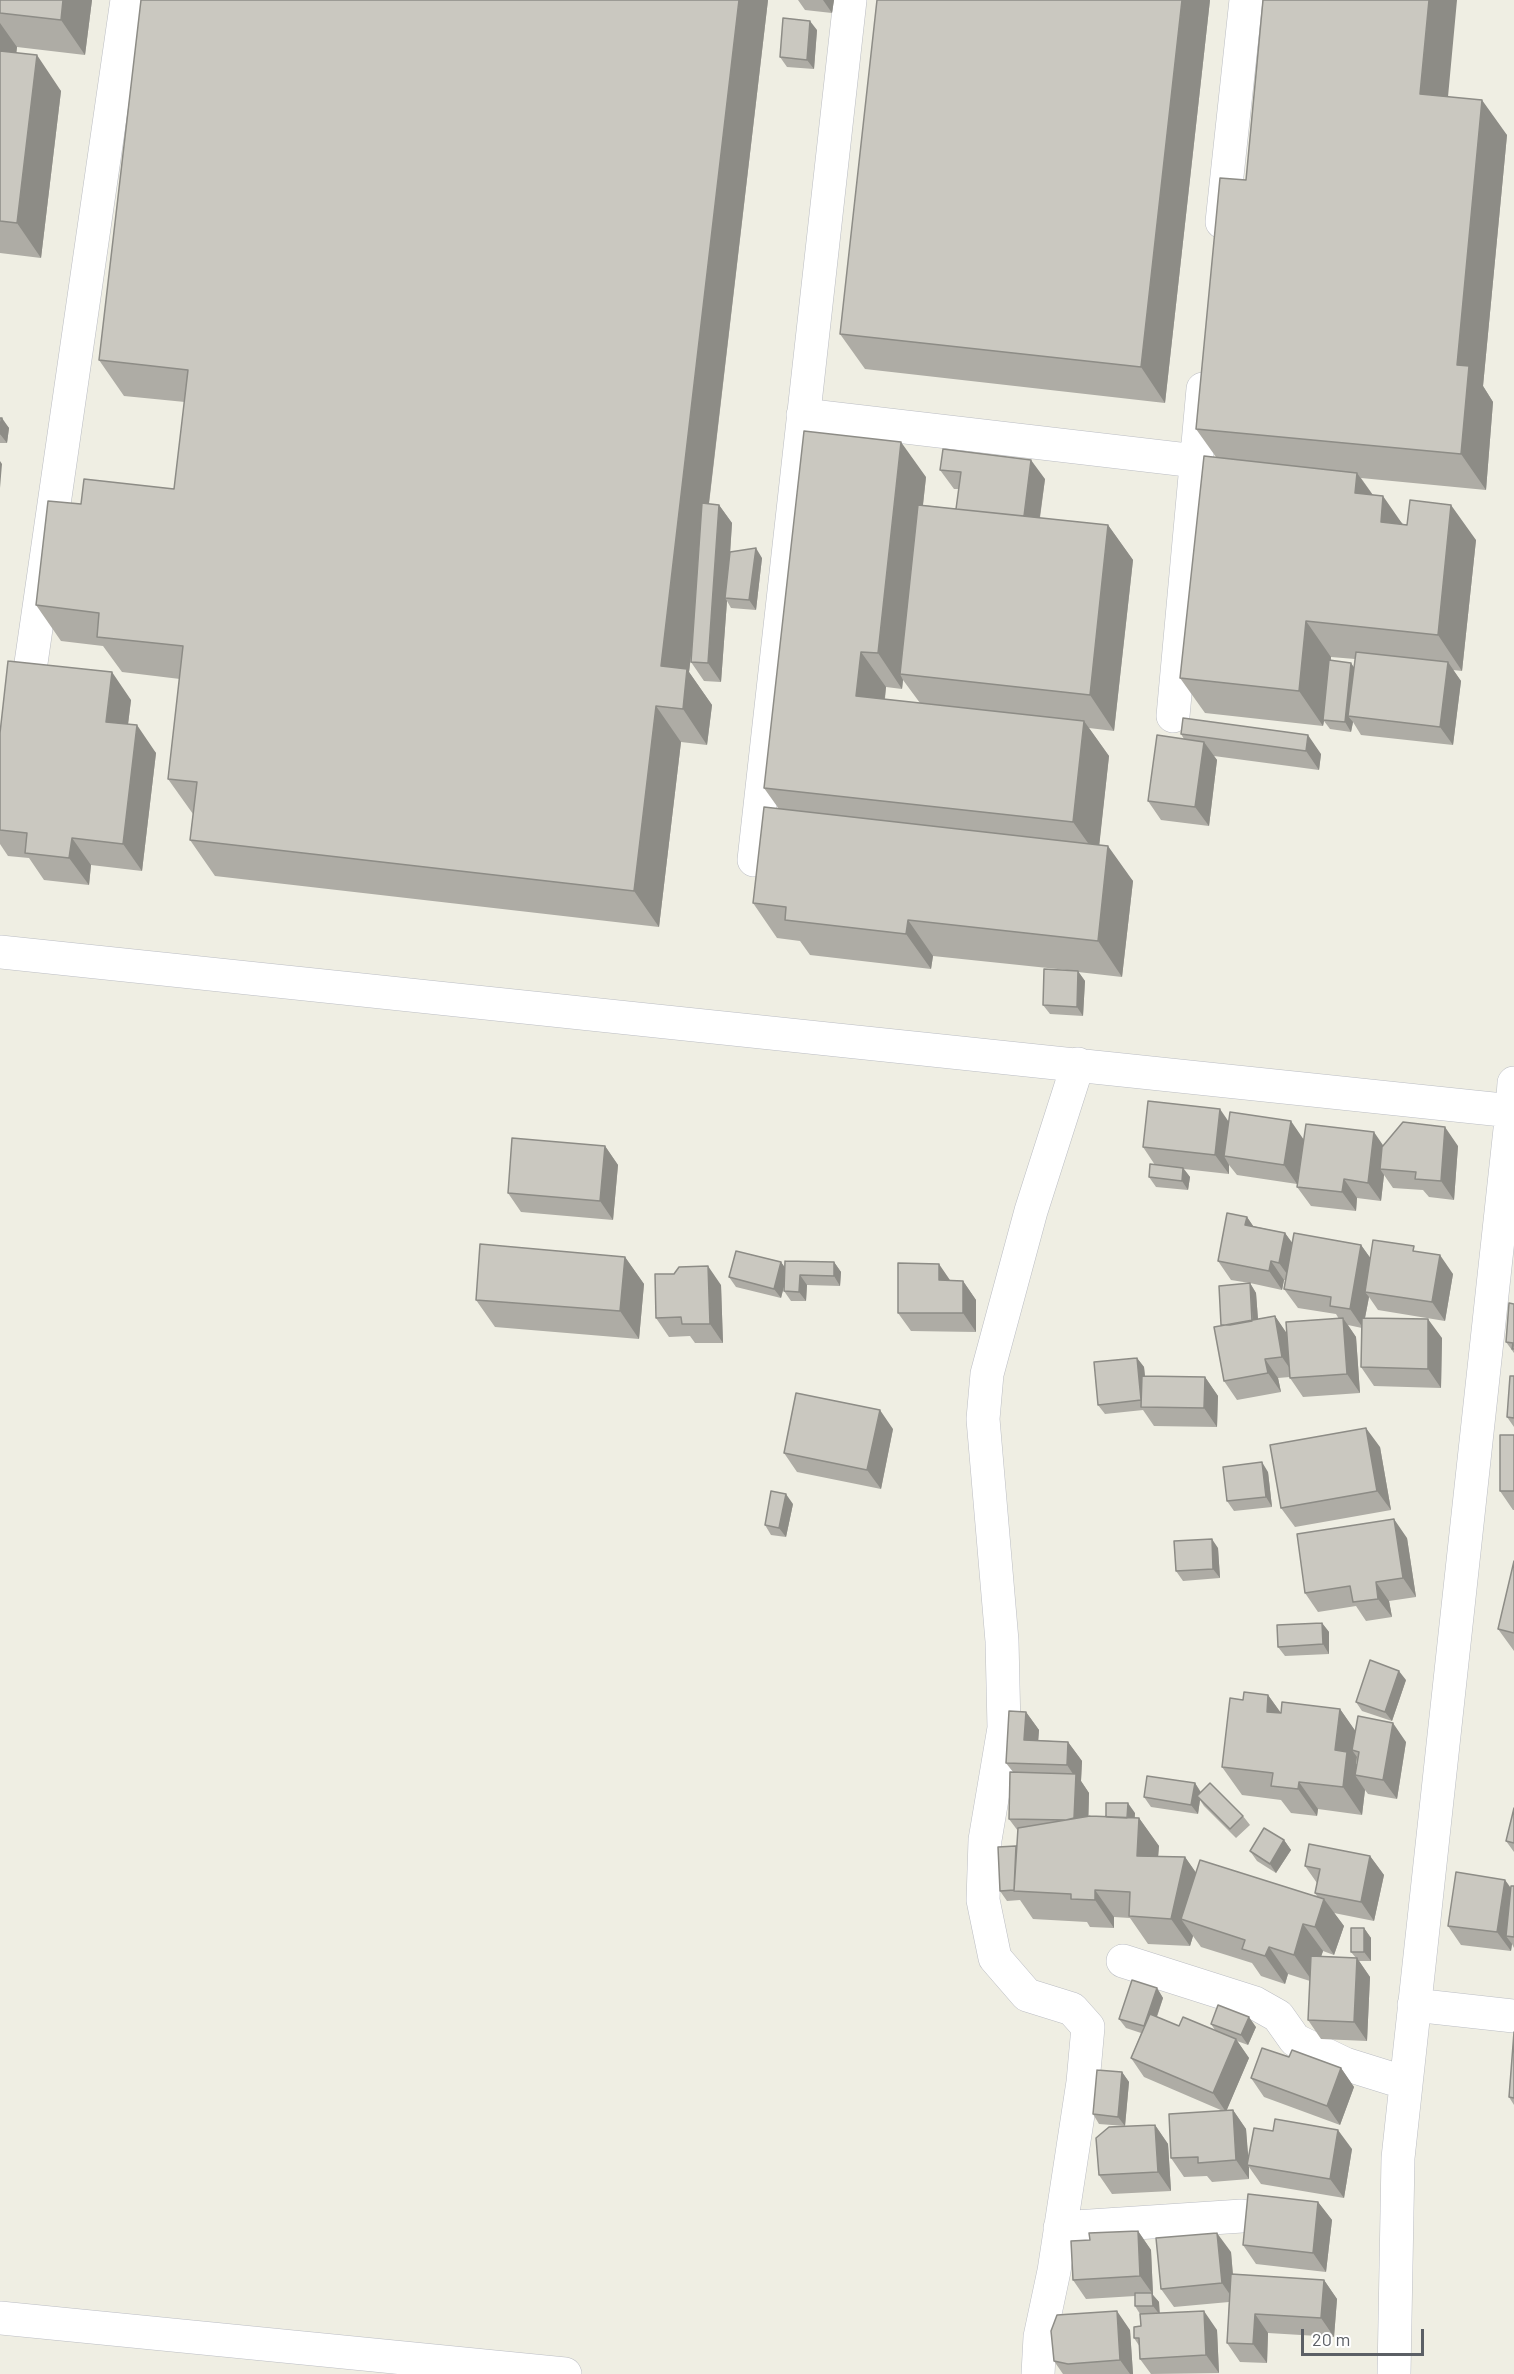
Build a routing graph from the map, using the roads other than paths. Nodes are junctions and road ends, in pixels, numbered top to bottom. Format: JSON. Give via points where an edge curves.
{"nodes":[{"id":1,"x":127,"y":0,"type":"edge"},
{"id":2,"x":850,"y":0,"type":"edge"},
{"id":3,"x":1246,"y":0,"type":"edge"},
{"id":4,"x":1219,"y":248,"type":"edge"},
{"id":5,"x":1207,"y":354,"type":"edge"},
{"id":6,"x":803,"y":415,"type":"junction"},
{"id":7,"x":1196,"y":461,"type":"junction"},
{"id":8,"x":31,"y":663,"type":"edge"},
{"id":9,"x":1173,"y":716,"type":"dead end"},
{"id":10,"x":754,"y":860,"type":"dead end"},
{"id":11,"x":0,"y":952,"type":"edge"},
{"id":12,"x":1078,"y":1064,"type":"junction"},
{"id":13,"x":1513,"y":1102,"type":"edge"},
{"id":14,"x":1123,"y":1961,"type":"dead end"},
{"id":15,"x":1414,"y":2005,"type":"junction"},
{"id":16,"x":1514,"y":2016,"type":"edge"},
{"id":17,"x":1406,"y":2082,"type":"junction"},
{"id":18,"x":1242,"y":2216,"type":"dead end"},
{"id":19,"x":1060,"y":2228,"type":"junction"},
{"id":20,"x":0,"y":2318,"type":"edge"},
{"id":21,"x":565,"y":2374,"type":"edge"},
{"id":22,"x":1038,"y":2374,"type":"edge"},
{"id":23,"x":1394,"y":2374,"type":"edge"}],
"edges":[{"from":1,"to":8,"type":"street"},
{"from":2,"to":6,"type":"street"},
{"from":3,"to":4,"type":"street"},
{"from":5,"to":7,"type":"street"},
{"from":6,"to":7,"type":"street"},
{"from":6,"to":10,"type":"street"},
{"from":7,"to":9,"type":"street"},
{"from":11,"to":12,"type":"street"},
{"from":12,"to":13,"type":"street"},
{"from":12,"to":19,"type":"street","via":[[1031,1211],[990,1363],[983,1419],[1002,1641],[1004,1728],[985,1840],[983,1900],[995,1958],[1027,1995],[1072,2009],[1088,2027]]},
{"from":13,"to":15,"type":"street"},
{"from":14,"to":17,"type":"street","via":[[1255,2003],[1278,2016],[1295,2040],[1345,2064]]},
{"from":15,"to":16,"type":"street"},
{"from":15,"to":17,"type":"street"},
{"from":17,"to":23,"type":"street","via":[[1398,2158]]},
{"from":18,"to":19,"type":"street"},
{"from":19,"to":22,"type":"street","via":[[1040,2337]]},
{"from":20,"to":21,"type":"street"}]}
